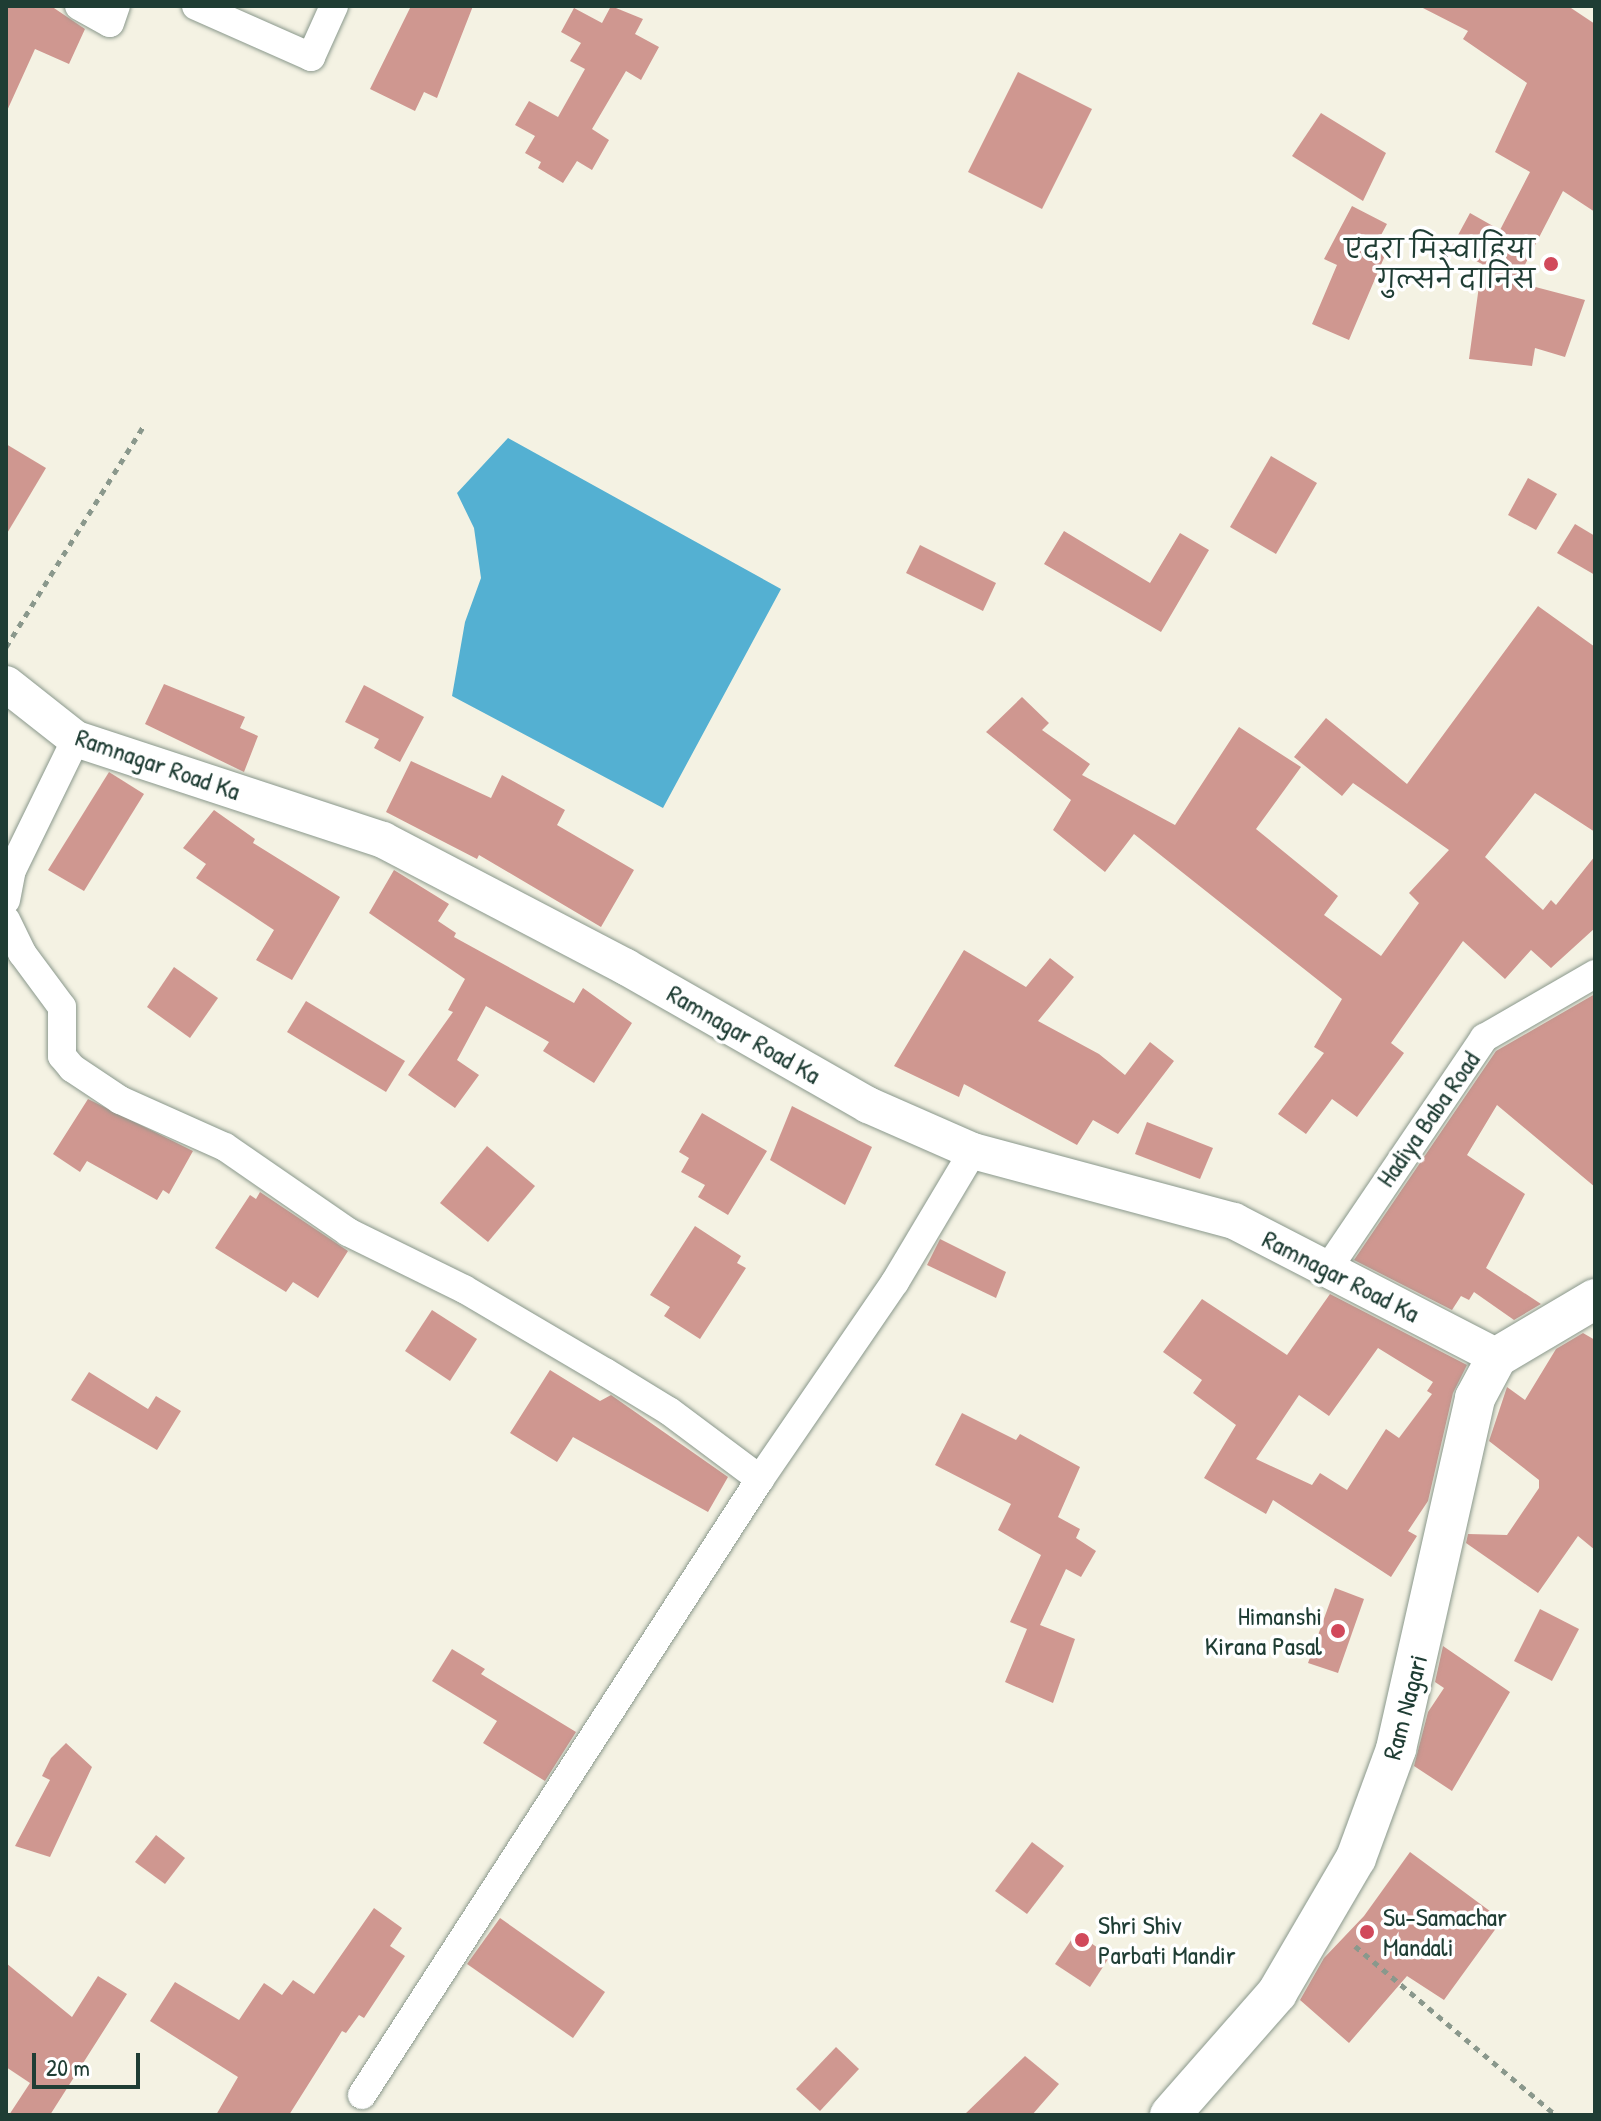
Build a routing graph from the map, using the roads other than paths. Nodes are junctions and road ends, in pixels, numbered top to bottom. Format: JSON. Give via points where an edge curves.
{"nodes":[{"id":1,"x":79,"y":6,"type":"edge"},
{"id":2,"x":116,"y":6,"type":"edge"},
{"id":3,"x":196,"y":6,"type":"edge"},
{"id":4,"x":334,"y":6,"type":"edge"},
{"id":5,"x":6,"y":684,"type":"edge"},
{"id":6,"x":76,"y":739,"type":"junction"},
{"id":7,"x":6,"y":900,"type":"edge"},
{"id":8,"x":6,"y":920,"type":"edge"},
{"id":9,"x":1595,"y":974,"type":"edge"},
{"id":10,"x":973,"y":1151,"type":"junction"},
{"id":11,"x":1329,"y":1267,"type":"junction"},
{"id":12,"x":1595,"y":1299,"type":"edge"},
{"id":13,"x":1497,"y":1357,"type":"junction"},
{"id":14,"x":760,"y":1479,"type":"junction"},
{"id":15,"x":362,"y":2095,"type":"dead end"},
{"id":16,"x":1170,"y":2115,"type":"edge"}],
"edges":[{"from":1,"to":2,"type":"street","via":[[110,23]]},
{"from":3,"to":4,"type":"street","via":[[311,57]]},
{"from":5,"to":6,"type":"street","name":"Ramnagar Road Ka"},
{"from":6,"to":7,"type":"street","via":[[12,870]]},
{"from":6,"to":10,"type":"street","name":"Ramnagar Road Ka","via":[[383,840],[626,967],[868,1105]]},
{"from":8,"to":14,"type":"street","via":[[22,953],[62,1007],[62,1056],[72,1068],[120,1100],[225,1147],[348,1232],[464,1289],[529,1332],[605,1372],[669,1411]]},
{"from":9,"to":11,"type":"street","name":"Hadiya Baba Road","via":[[1484,1038]]},
{"from":10,"to":11,"type":"street","name":"Ramnagar Road Ka","via":[[1234,1221]]},
{"from":10,"to":14,"type":"street","via":[[895,1282]]},
{"from":11,"to":13,"type":"street","name":"Ramnagar Road Ka"},
{"from":12,"to":13,"type":"main road"},
{"from":13,"to":16,"type":"main road","name":"Ram Nagari","via":[[1475,1398],[1396,1749],[1356,1858],[1277,1993]]},
{"from":14,"to":15,"type":"street"}]}
